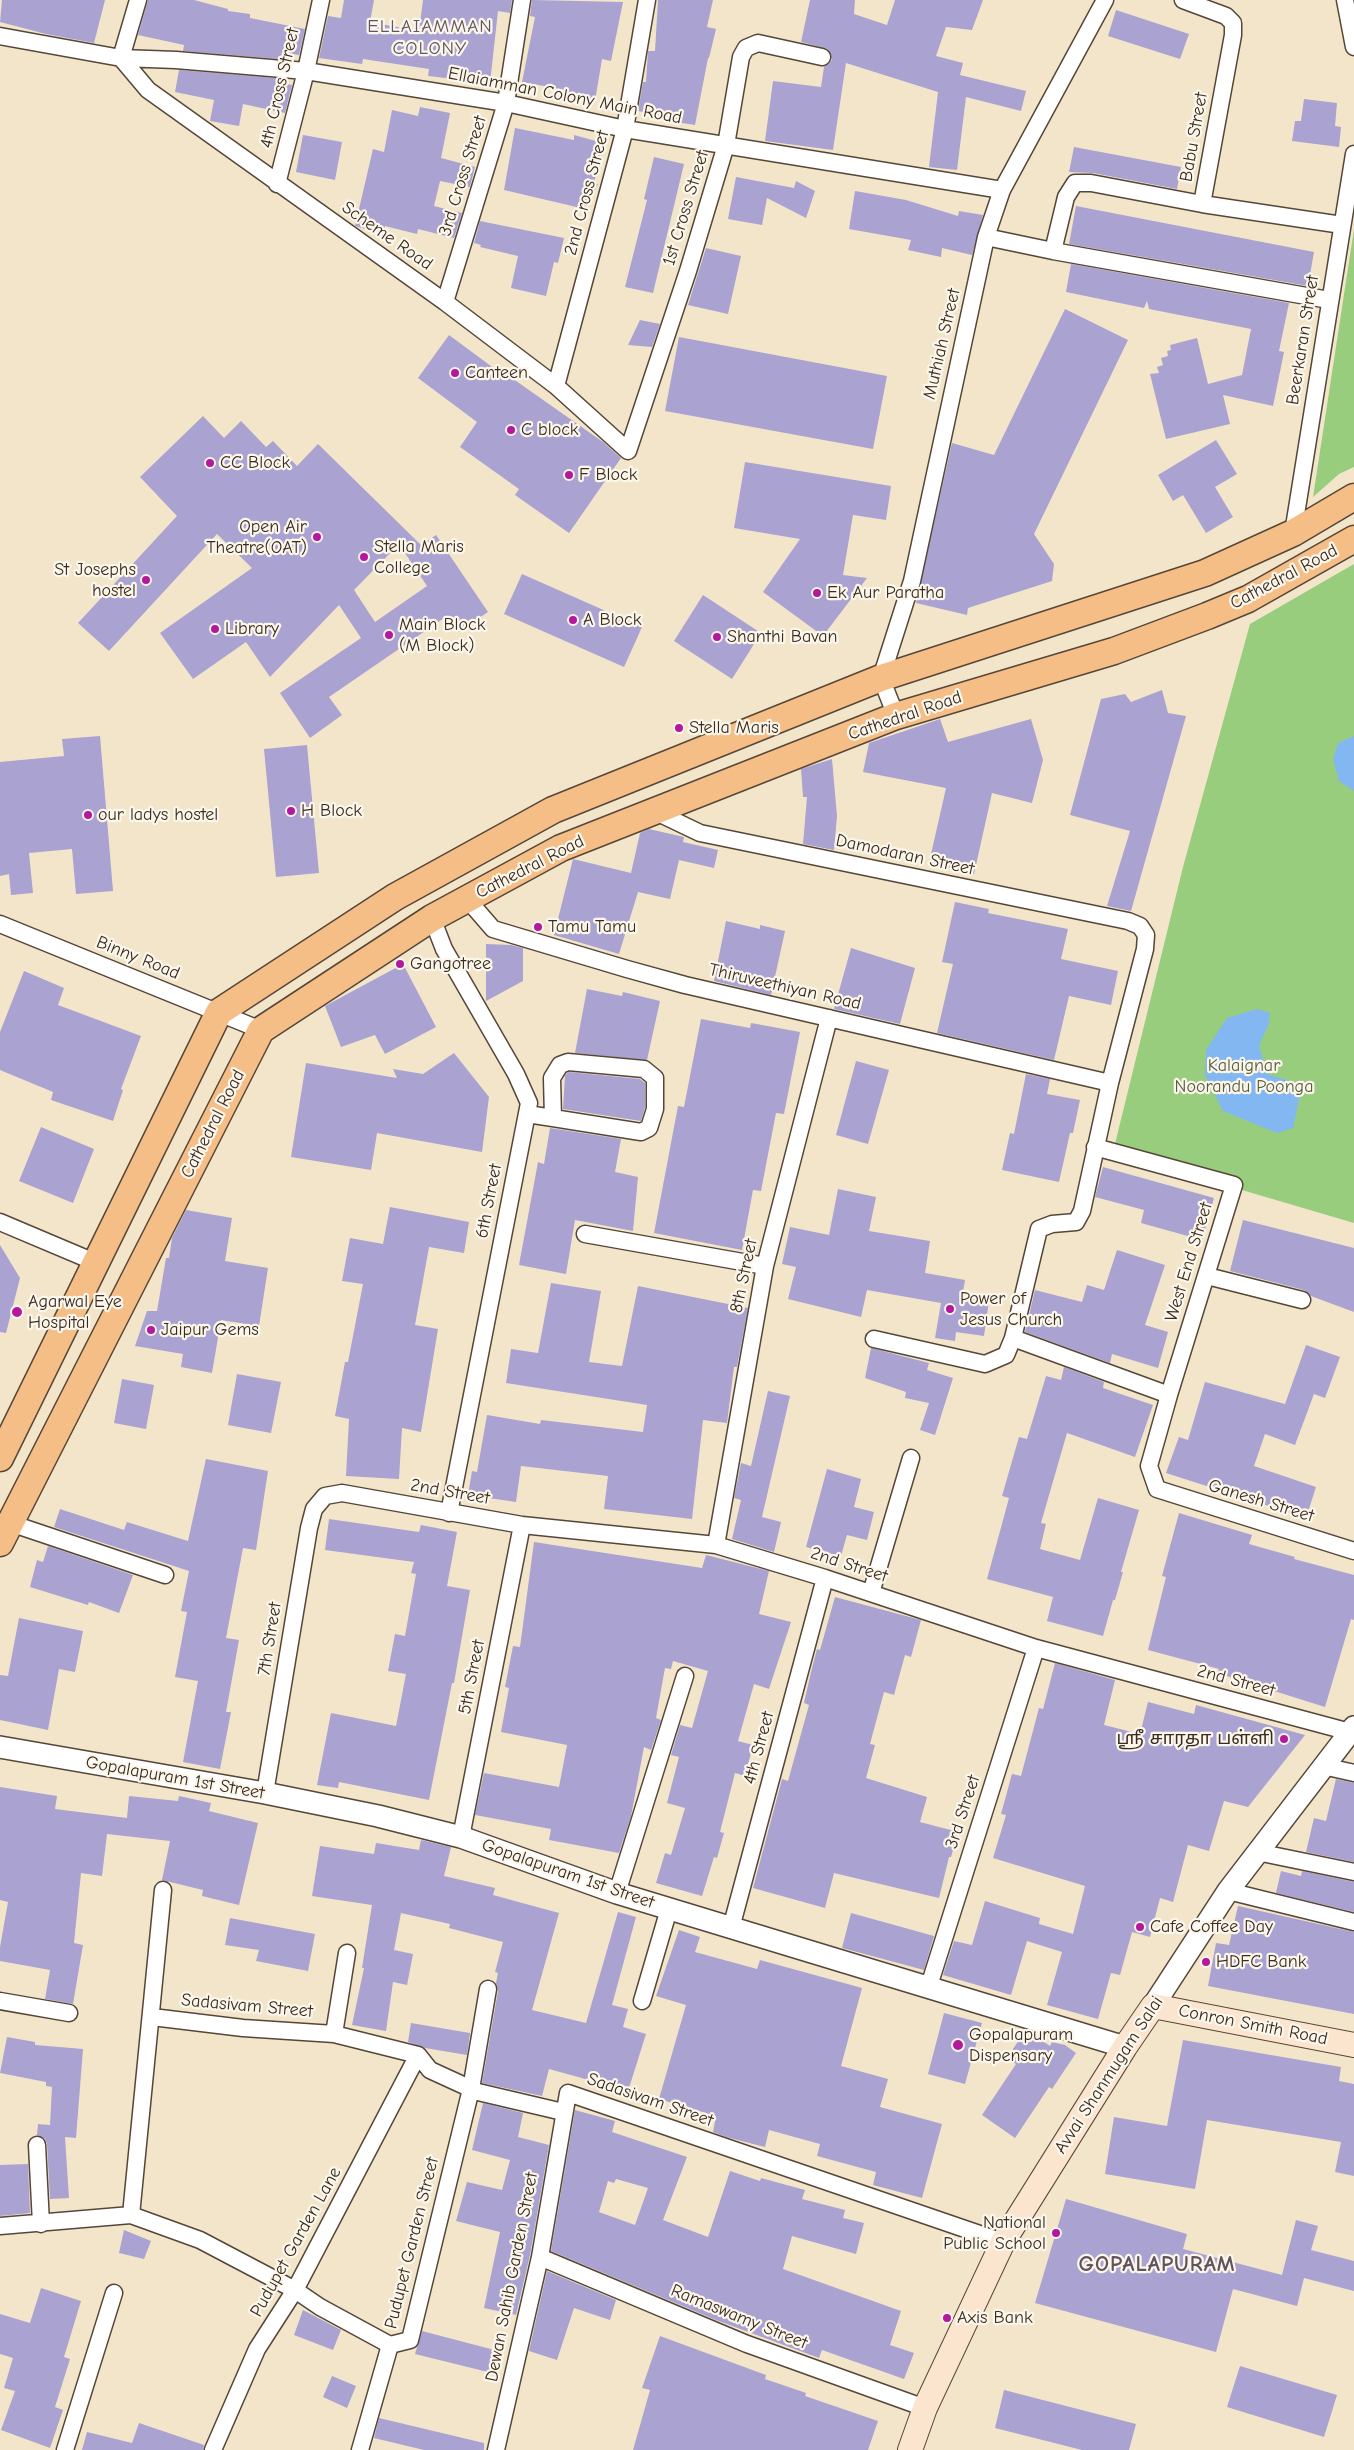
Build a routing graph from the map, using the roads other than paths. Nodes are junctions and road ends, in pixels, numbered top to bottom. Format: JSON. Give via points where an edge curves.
{"nodes":[{"id":1,"x":138,"y":0,"type":"edge"},
{"id":2,"x":320,"y":0,"type":"edge"},
{"id":3,"x":522,"y":0,"type":"edge"},
{"id":4,"x":1105,"y":0,"type":"edge"},
{"id":5,"x":1183,"y":0,"type":"edge"},
{"id":6,"x":1345,"y":0,"type":"edge"},
{"id":7,"x":647,"y":4,"type":"edge"},
{"id":8,"x":0,"y":36,"type":"edge"},
{"id":9,"x":1354,"y":47,"type":"edge"},
{"id":10,"x":822,"y":57,"type":"dead end"},
{"id":11,"x":121,"y":58,"type":"junction"},
{"id":12,"x":306,"y":72,"type":"junction"},
{"id":13,"x":506,"y":103,"type":"junction"},
{"id":14,"x":625,"y":129,"type":"junction"},
{"id":15,"x":726,"y":145,"type":"junction"},
{"id":16,"x":1354,"y":154,"type":"edge"},
{"id":17,"x":277,"y":184,"type":"junction"},
{"id":18,"x":1002,"y":190,"type":"junction"},
{"id":19,"x":1202,"y":204,"type":"junction"},
{"id":20,"x":1342,"y":225,"type":"junction"},
{"id":21,"x":986,"y":237,"type":"junction"},
{"id":22,"x":1054,"y":251,"type":"junction"},
{"id":23,"x":1329,"y":300,"type":"junction"},
{"id":24,"x":445,"y":302,"type":"junction"},
{"id":25,"x":556,"y":386,"type":"junction"},
{"id":26,"x":628,"y":451,"type":"joint"},
{"id":27,"x":1354,"y":497,"type":"edge"},
{"id":28,"x":1293,"y":533,"type":"junction"},
{"id":29,"x":1354,"y":539,"type":"edge"},
{"id":30,"x":882,"y":678,"type":"junction"},
{"id":31,"x":896,"y":716,"type":"junction"},
{"id":32,"x":654,"y":812,"type":"junction"},
{"id":33,"x":466,"y":899,"type":"junction"},
{"id":34,"x":432,"y":918,"type":"junction"},
{"id":35,"x":0,"y":924,"type":"edge"},
{"id":36,"x":219,"y":1012,"type":"junction"},
{"id":37,"x":829,"y":1018,"type":"junction"},
{"id":38,"x":261,"y":1030,"type":"junction"},
{"id":39,"x":1110,"y":1083,"type":"junction"},
{"id":40,"x":527,"y":1114,"type":"junction"},
{"id":41,"x":553,"y":1118,"type":"junction"},
{"id":42,"x":1095,"y":1147,"type":"junction"},
{"id":43,"x":0,"y":1222,"type":"edge"},
{"id":44,"x":585,"y":1234,"type":"dead end"},
{"id":45,"x":97,"y":1263,"type":"junction"},
{"id":46,"x":765,"y":1266,"type":"junction"},
{"id":47,"x":1207,"y":1276,"type":"junction"},
{"id":48,"x":1302,"y":1300,"type":"dead end"},
{"id":49,"x":1013,"y":1338,"type":"junction"},
{"id":50,"x":874,"y":1339,"type":"dead end"},
{"id":51,"x":1169,"y":1395,"type":"junction"},
{"id":52,"x":0,"y":1458,"type":"edge"},
{"id":53,"x":911,"y":1458,"type":"dead end"},
{"id":54,"x":1157,"y":1489,"type":"joint"},
{"id":55,"x":325,"y":1496,"type":"joint"},
{"id":56,"x":448,"y":1513,"type":"junction"},
{"id":57,"x":522,"y":1525,"type":"junction"},
{"id":58,"x":5,"y":1533,"type":"edge"},
{"id":59,"x":716,"y":1545,"type":"junction"},
{"id":60,"x":1354,"y":1551,"type":"edge"},
{"id":61,"x":165,"y":1575,"type":"dead end"},
{"id":62,"x":825,"y":1578,"type":"junction"},
{"id":63,"x":871,"y":1593,"type":"junction"},
{"id":64,"x":1036,"y":1648,"type":"junction"},
{"id":65,"x":685,"y":1676,"type":"dead end"},
{"id":66,"x":1352,"y":1730,"type":"edge"},
{"id":67,"x":0,"y":1747,"type":"edge"},
{"id":68,"x":1323,"y":1766,"type":"junction"},
{"id":69,"x":1354,"y":1773,"type":"edge"},
{"id":70,"x":265,"y":1794,"type":"junction"},
{"id":71,"x":461,"y":1837,"type":"junction"},
{"id":72,"x":1257,"y":1852,"type":"junction"},
{"id":73,"x":1354,"y":1872,"type":"edge"},
{"id":74,"x":163,"y":1890,"type":"dead end"},
{"id":75,"x":1228,"y":1891,"type":"junction"},
{"id":76,"x":617,"y":1893,"type":"junction"},
{"id":77,"x":669,"y":1909,"type":"junction"},
{"id":78,"x":1354,"y":1922,"type":"edge"},
{"id":79,"x":731,"y":1928,"type":"junction"},
{"id":80,"x":347,"y":1953,"type":"dead end"},
{"id":81,"x":488,"y":1988,"type":"dead end"},
{"id":82,"x":928,"y":1988,"type":"junction"},
{"id":83,"x":0,"y":2001,"type":"edge"},
{"id":84,"x":642,"y":2001,"type":"dead end"},
{"id":85,"x":1153,"y":2006,"type":"junction"},
{"id":86,"x":69,"y":2013,"type":"dead end"},
{"id":87,"x":152,"y":2017,"type":"junction"},
{"id":88,"x":334,"y":2034,"type":"junction"},
{"id":89,"x":1354,"y":2045,"type":"edge"},
{"id":90,"x":1125,"y":2047,"type":"junction"},
{"id":91,"x":418,"y":2055,"type":"junction"},
{"id":92,"x":471,"y":2090,"type":"junction"},
{"id":93,"x":564,"y":2112,"type":"junction"},
{"id":94,"x":36,"y":2145,"type":"dead end"},
{"id":95,"x":131,"y":2215,"type":"junction"},
{"id":96,"x":41,"y":2224,"type":"junction"},
{"id":97,"x":0,"y":2226,"type":"edge"},
{"id":98,"x":1002,"y":2242,"type":"junction"},
{"id":99,"x":540,"y":2257,"type":"junction"},
{"id":100,"x":296,"y":2290,"type":"junction"},
{"id":101,"x":114,"y":2293,"type":"dead end"},
{"id":102,"x":390,"y":2345,"type":"junction"},
{"id":103,"x":925,"y":2408,"type":"junction"},
{"id":104,"x":65,"y":2450,"type":"edge"},
{"id":105,"x":213,"y":2450,"type":"edge"},
{"id":106,"x":360,"y":2450,"type":"edge"},
{"id":107,"x":496,"y":2450,"type":"edge"},
{"id":108,"x":910,"y":2450,"type":"edge"}],
"edges":[{"from":1,"to":11,"type":"street"},
{"from":2,"to":12,"type":"street","name":"4th Cross Street"},
{"from":3,"to":13,"type":"street","name":"3rd Cross Street"},
{"from":4,"to":18,"type":"street","name":"Muthiah Street"},
{"from":5,"to":19,"type":"street","name":"Babu Street","via":[[1226,16],[1233,23]]},
{"from":6,"to":9,"type":"street"},
{"from":7,"to":14,"type":"street","name":"2nd Cross Street"},
{"from":8,"to":11,"type":"street","name":"Ellaiamman Colony Main Road"},
{"from":10,"to":15,"type":"street","name":"1st Cross Street","via":[[758,43],[746,48],[740,58]]},
{"from":11,"to":12,"type":"street","name":"Ellaiamman Colony Main Road"},
{"from":11,"to":17,"type":"street","name":"Scheme Road","via":[[148,90]]},
{"from":12,"to":13,"type":"street","name":"Ellaiamman Colony Main Road"},
{"from":12,"to":17,"type":"street","name":"4th Cross Street"},
{"from":13,"to":14,"type":"street","name":"Ellaiamman Colony Main Road"},
{"from":13,"to":24,"type":"street","name":"3rd Cross Street"},
{"from":14,"to":15,"type":"street","name":"Ellaiamman Colony Main Road"},
{"from":14,"to":25,"type":"street","name":"2nd Cross Street"},
{"from":15,"to":18,"type":"street","name":"Ellaiamman Colony Main Road"},
{"from":15,"to":26,"type":"street","name":"1st Cross Street"},
{"from":16,"to":20,"type":"street","name":"Beerkaran Street"},
{"from":17,"to":24,"type":"street","name":"Scheme Road"},
{"from":18,"to":21,"type":"street","name":"Muthiah Street"},
{"from":19,"to":20,"type":"street","name":"Babu Street"},
{"from":19,"to":22,"type":"street","via":[[1091,183],[1075,183],[1066,197]]},
{"from":20,"to":23,"type":"street","name":"Beerkaran Street"},
{"from":21,"to":22,"type":"street"},
{"from":21,"to":30,"type":"street","name":"Muthiah Street","via":[[912,581]]},
{"from":22,"to":23,"type":"street"},
{"from":23,"to":28,"type":"street","name":"Beerkaran Street"},
{"from":24,"to":25,"type":"street","name":"Scheme Road"},
{"from":25,"to":26,"type":"street","name":"Scheme Road"},
{"from":27,"to":28,"type":"main road","name":"Cathedral Road"},
{"from":28,"to":30,"type":"main road","name":"Cathedral Road","via":[[1197,576]]},
{"from":29,"to":31,"type":"main road","name":"Cathedral Road","via":[[1248,599],[1207,616],[1114,651]]},
{"from":30,"to":31,"type":"street"},
{"from":30,"to":36,"type":"main road","name":"Cathedral Road","via":[[553,810],[395,897]]},
{"from":31,"to":32,"type":"main road","name":"Cathedral Road"},
{"from":32,"to":33,"type":"main road","name":"Cathedral Road","via":[[561,848]]},
{"from":32,"to":39,"type":"street","name":"Damodaran Street","via":[[700,833],[1140,926],[1146,934],[1146,949]]},
{"from":33,"to":34,"type":"main road","name":"Cathedral Road"},
{"from":33,"to":37,"type":"street","name":"Thiruveethiyan Road","via":[[494,929],[685,985]]},
{"from":34,"to":38,"type":"main road","name":"Cathedral Road"},
{"from":34,"to":40,"type":"street","name":"6th Street","via":[[444,949],[516,1074],[529,1104]]},
{"from":35,"to":36,"type":"street","name":"Binny Road"},
{"from":36,"to":38,"type":"street","name":"Binny Road"},
{"from":36,"to":45,"type":"main road"},
{"from":37,"to":39,"type":"street","name":"Thiruveethiyan Road"},
{"from":37,"to":46,"type":"street","name":"8th Street"},
{"from":38,"to":58,"type":"main road","name":"Cathedral Road"},
{"from":39,"to":42,"type":"street"},
{"from":40,"to":41,"type":"street"},
{"from":40,"to":56,"type":"street","name":"6th Street"},
{"from":41,"to":41,"type":"street","via":[[641,1132],[649,1128],[655,1109],[655,1078],[644,1069],[568,1062],[560,1065],[552,1078]]},
{"from":42,"to":47,"type":"street","name":"West End Street","via":[[1234,1185]]},
{"from":42,"to":49,"type":"street","via":[[1082,1211],[1076,1222],[1039,1229]]},
{"from":43,"to":45,"type":"street"},
{"from":44,"to":46,"type":"street"},
{"from":45,"to":52,"type":"main road"},
{"from":46,"to":59,"type":"street","name":"8th Street"},
{"from":47,"to":48,"type":"street"},
{"from":47,"to":51,"type":"street","name":"West End Street"},
{"from":49,"to":50,"type":"street","via":[[1006,1355],[985,1364]]},
{"from":49,"to":51,"type":"street"},
{"from":51,"to":54,"type":"street","name":"West End Street","via":[[1149,1466]]},
{"from":53,"to":63,"type":"street"},
{"from":54,"to":60,"type":"street","name":"Ganesh Street"},
{"from":55,"to":56,"type":"street","name":"2nd Street","via":[[342,1493]]},
{"from":55,"to":70,"type":"street","name":"7th Street","via":[[314,1509],[309,1528]]},
{"from":56,"to":57,"type":"street","name":"2nd Street"},
{"from":57,"to":59,"type":"street","name":"2nd Street"},
{"from":57,"to":71,"type":"street","name":"5th Street"},
{"from":58,"to":61,"type":"street"},
{"from":59,"to":62,"type":"street","name":"2nd Street"},
{"from":62,"to":63,"type":"street","name":"2nd Street"},
{"from":62,"to":79,"type":"street","name":"4th Street"},
{"from":63,"to":64,"type":"street","name":"2nd Street"},
{"from":64,"to":66,"type":"street","name":"2nd Street"},
{"from":64,"to":82,"type":"street","name":"3rd Street"},
{"from":65,"to":76,"type":"street"},
{"from":66,"to":68,"type":"street","name":"Avvai Shanmugam Salai"},
{"from":67,"to":70,"type":"street","name":"Gopalapuram 1st Street"},
{"from":68,"to":69,"type":"street"},
{"from":68,"to":72,"type":"street","name":"Avvai Shanmugam Salai"},
{"from":70,"to":71,"type":"street","name":"Gopalapuram 1st Street","via":[[378,1816]]},
{"from":71,"to":76,"type":"street","name":"Gopalapuram 1st Street"},
{"from":72,"to":73,"type":"street"},
{"from":72,"to":75,"type":"street","name":"Avvai Shanmugam Salai"},
{"from":74,"to":87,"type":"street"},
{"from":75,"to":78,"type":"street"},
{"from":75,"to":85,"type":"street","name":"Avvai Shanmugam Salai"},
{"from":76,"to":77,"type":"street","name":"Gopalapuram 1st Street"},
{"from":77,"to":79,"type":"street","name":"Gopalapuram 1st Street"},
{"from":77,"to":84,"type":"street"},
{"from":79,"to":82,"type":"street","name":"Gopalapuram 1st Street"},
{"from":80,"to":88,"type":"street"},
{"from":81,"to":92,"type":"street"},
{"from":82,"to":90,"type":"street","name":"Gopalapuram 1st Street"},
{"from":83,"to":86,"type":"street"},
{"from":85,"to":89,"type":"main road","name":"Conron Smith Road"},
{"from":85,"to":90,"type":"main road","name":"Avvai Shanmugam Salai"},
{"from":87,"to":88,"type":"street","name":"Sadasivam Street"},
{"from":87,"to":95,"type":"street"},
{"from":88,"to":91,"type":"street","name":"Sadasivam Street"},
{"from":90,"to":98,"type":"main road","name":"Avvai Shanmugam Salai"},
{"from":91,"to":92,"type":"street","via":[[430,2070]]},
{"from":91,"to":100,"type":"street","name":"Pudupet Garden Lane"},
{"from":92,"to":93,"type":"street"},
{"from":92,"to":102,"type":"street","name":"Pudupet Garden Street","via":[[410,2340]]},
{"from":93,"to":98,"type":"street","name":"Sadasivam Street","via":[[568,2093]]},
{"from":93,"to":99,"type":"street","name":"Dewan Sahib Garden Street"},
{"from":94,"to":96,"type":"street"},
{"from":95,"to":96,"type":"street"},
{"from":95,"to":100,"type":"street","via":[[200,2240]]},
{"from":96,"to":97,"type":"street"},
{"from":98,"to":103,"type":"main road","name":"Avvai Shanmugam Salai"},
{"from":99,"to":103,"type":"street","name":"Ramaswamy Street","via":[[747,2344]]},
{"from":99,"to":107,"type":"street","name":"Dewan Sahib Garden Street"},
{"from":100,"to":102,"type":"street","via":[[320,2307]]},
{"from":100,"to":105,"type":"street","name":"Pudupet Garden Lane","via":[[257,2349]]},
{"from":101,"to":104,"type":"street"},
{"from":102,"to":106,"type":"street","name":"Pudupet Garden Street"},
{"from":103,"to":108,"type":"main road","name":"Avvai Shanmugam Salai"}]}
